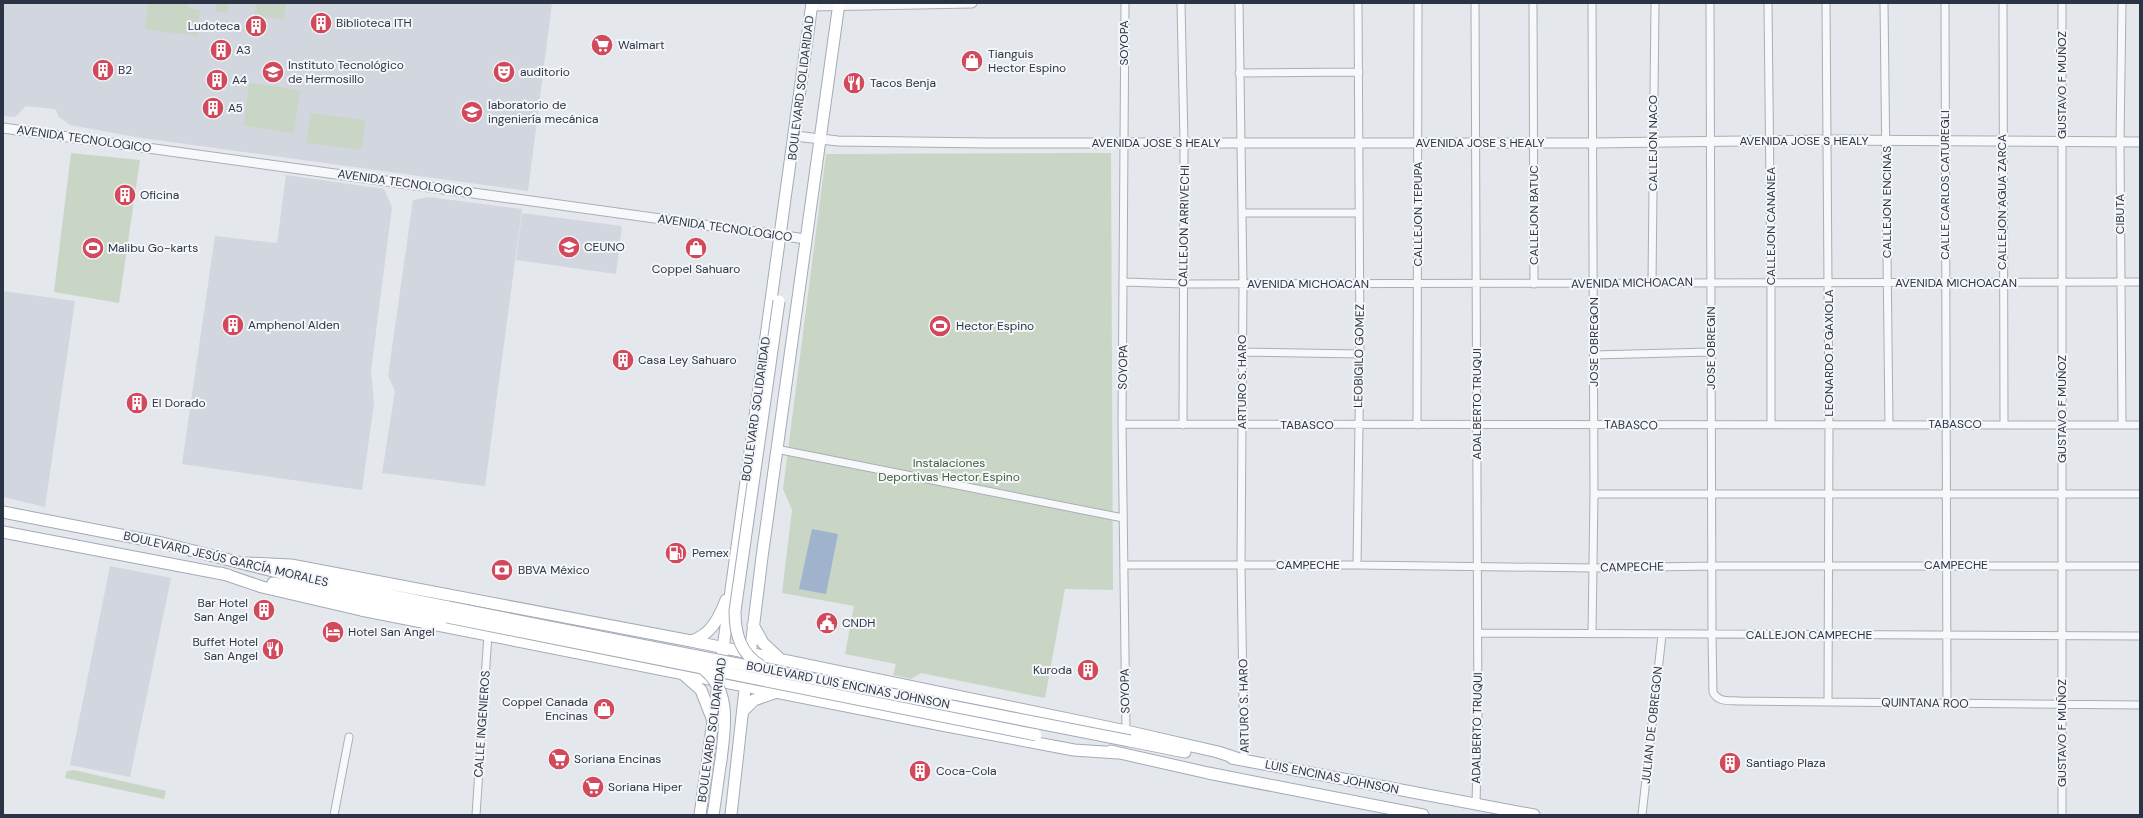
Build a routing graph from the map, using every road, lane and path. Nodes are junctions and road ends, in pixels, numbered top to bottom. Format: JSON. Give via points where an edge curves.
{"nodes":[{"id":1,"x":972,"y":3,"type":"edge"},
{"id":2,"x":1124,"y":3,"type":"edge"},
{"id":3,"x":1181,"y":3,"type":"edge"},
{"id":4,"x":1239,"y":3,"type":"edge"},
{"id":5,"x":1358,"y":3,"type":"edge"},
{"id":6,"x":1418,"y":3,"type":"edge"},
{"id":7,"x":1475,"y":3,"type":"edge"},
{"id":8,"x":1533,"y":3,"type":"edge"},
{"id":9,"x":1592,"y":3,"type":"edge"},
{"id":10,"x":1655,"y":3,"type":"edge"},
{"id":11,"x":1710,"y":3,"type":"edge"},
{"id":12,"x":1768,"y":3,"type":"edge"},
{"id":13,"x":1826,"y":3,"type":"edge"},
{"id":14,"x":1884,"y":3,"type":"edge"},
{"id":15,"x":1945,"y":3,"type":"edge"},
{"id":16,"x":2003,"y":3,"type":"edge"},
{"id":17,"x":2062,"y":3,"type":"edge"},
{"id":18,"x":2122,"y":3,"type":"edge"},
{"id":19,"x":839,"y":4,"type":"edge"},
{"id":20,"x":812,"y":5,"type":"edge"},
{"id":21,"x":1359,"y":72,"type":"junction"},
{"id":22,"x":1239,"y":73,"type":"junction"},
{"id":23,"x":3,"y":128,"type":"edge"},
{"id":24,"x":795,"y":136,"type":"junction"},
{"id":25,"x":821,"y":139,"type":"junction"},
{"id":26,"x":1827,"y":140,"type":"junction"},
{"id":27,"x":1710,"y":141,"type":"junction"},
{"id":28,"x":1887,"y":141,"type":"junction"},
{"id":29,"x":1946,"y":141,"type":"junction"},
{"id":30,"x":2002,"y":141,"type":"junction"},
{"id":31,"x":1123,"y":142,"type":"junction"},
{"id":32,"x":1184,"y":142,"type":"junction"},
{"id":33,"x":1240,"y":142,"type":"junction"},
{"id":34,"x":1418,"y":142,"type":"junction"},
{"id":35,"x":1535,"y":142,"type":"junction"},
{"id":36,"x":1653,"y":142,"type":"junction"},
{"id":37,"x":1770,"y":142,"type":"junction"},
{"id":38,"x":2061,"y":142,"type":"junction"},
{"id":39,"x":2120,"y":142,"type":"junction"},
{"id":40,"x":2140,"y":142,"type":"edge"},
{"id":41,"x":1359,"y":143,"type":"junction"},
{"id":42,"x":1475,"y":143,"type":"junction"},
{"id":43,"x":1593,"y":143,"type":"junction"},
{"id":44,"x":1242,"y":213,"type":"junction"},
{"id":45,"x":1359,"y":213,"type":"junction"},
{"id":46,"x":781,"y":236,"type":"junction"},
{"id":47,"x":806,"y":239,"type":"junction"},
{"id":48,"x":776,"y":269,"type":"junction"},
{"id":49,"x":1124,"y":282,"type":"junction"},
{"id":50,"x":1710,"y":282,"type":"junction"},
{"id":51,"x":1772,"y":282,"type":"junction"},
{"id":52,"x":1828,"y":282,"type":"junction"},
{"id":53,"x":2140,"y":282,"type":"edge"},
{"id":54,"x":1475,"y":283,"type":"junction"},
{"id":55,"x":1594,"y":283,"type":"junction"},
{"id":56,"x":1652,"y":283,"type":"junction"},
{"id":57,"x":1888,"y":283,"type":"junction"},
{"id":58,"x":1944,"y":283,"type":"junction"},
{"id":59,"x":2003,"y":283,"type":"junction"},
{"id":60,"x":2062,"y":283,"type":"junction"},
{"id":61,"x":2121,"y":283,"type":"junction"},
{"id":62,"x":1183,"y":284,"type":"junction"},
{"id":63,"x":1243,"y":284,"type":"junction"},
{"id":64,"x":1359,"y":284,"type":"junction"},
{"id":65,"x":1418,"y":284,"type":"junction"},
{"id":66,"x":1534,"y":284,"type":"junction"},
{"id":67,"x":1242,"y":352,"type":"junction"},
{"id":68,"x":1710,"y":352,"type":"junction"},
{"id":69,"x":1360,"y":354,"type":"junction"},
{"id":70,"x":1594,"y":355,"type":"junction"},
{"id":71,"x":1122,"y":424,"type":"junction"},
{"id":72,"x":1358,"y":424,"type":"junction"},
{"id":73,"x":1594,"y":424,"type":"junction"},
{"id":74,"x":1770,"y":424,"type":"junction"},
{"id":75,"x":1889,"y":424,"type":"junction"},
{"id":76,"x":1945,"y":424,"type":"junction"},
{"id":77,"x":2004,"y":424,"type":"junction"},
{"id":78,"x":2062,"y":424,"type":"junction"},
{"id":79,"x":2122,"y":424,"type":"junction"},
{"id":80,"x":1183,"y":425,"type":"junction"},
{"id":81,"x":1242,"y":425,"type":"junction"},
{"id":82,"x":1417,"y":425,"type":"junction"},
{"id":83,"x":1477,"y":425,"type":"junction"},
{"id":84,"x":1711,"y":425,"type":"junction"},
{"id":85,"x":1829,"y":425,"type":"junction"},
{"id":86,"x":2140,"y":425,"type":"edge"},
{"id":87,"x":776,"y":449,"type":"junction"},
{"id":88,"x":1594,"y":494,"type":"junction"},
{"id":89,"x":1712,"y":494,"type":"junction"},
{"id":90,"x":1828,"y":494,"type":"junction"},
{"id":91,"x":1945,"y":494,"type":"junction"},
{"id":92,"x":2063,"y":494,"type":"junction"},
{"id":93,"x":2140,"y":494,"type":"edge"},
{"id":94,"x":3,"y":512,"type":"edge"},
{"id":95,"x":1123,"y":518,"type":"junction"},
{"id":96,"x":3,"y":532,"type":"edge"},
{"id":97,"x":246,"y":563,"type":"junction"},
{"id":98,"x":1124,"y":565,"type":"junction"},
{"id":99,"x":1357,"y":565,"type":"junction"},
{"id":100,"x":1830,"y":565,"type":"junction"},
{"id":101,"x":1946,"y":565,"type":"junction"},
{"id":102,"x":1241,"y":566,"type":"junction"},
{"id":103,"x":1476,"y":566,"type":"junction"},
{"id":104,"x":1712,"y":566,"type":"junction"},
{"id":105,"x":2063,"y":566,"type":"junction"},
{"id":106,"x":2140,"y":566,"type":"edge"},
{"id":107,"x":1593,"y":568,"type":"junction"},
{"id":108,"x":221,"y":573,"type":"junction"},
{"id":109,"x":732,"y":582,"type":"junction"},
{"id":110,"x":448,"y":612,"type":"junction"},
{"id":111,"x":753,"y":625,"type":"junction"},
{"id":112,"x":1478,"y":633,"type":"junction"},
{"id":113,"x":488,"y":634,"type":"junction"},
{"id":114,"x":1592,"y":634,"type":"junction"},
{"id":115,"x":1662,"y":635,"type":"junction"},
{"id":116,"x":1712,"y":635,"type":"junction"},
{"id":117,"x":1829,"y":635,"type":"junction"},
{"id":118,"x":1947,"y":636,"type":"junction"},
{"id":119,"x":2062,"y":636,"type":"junction"},
{"id":120,"x":2140,"y":636,"type":"edge"},
{"id":121,"x":691,"y":642,"type":"junction"},
{"id":122,"x":635,"y":643,"type":"junction"},
{"id":123,"x":724,"y":648,"type":"junction"},
{"id":124,"x":750,"y":653,"type":"junction"},
{"id":125,"x":782,"y":660,"type":"junction"},
{"id":126,"x":682,"y":673,"type":"junction"},
{"id":127,"x":719,"y":681,"type":"junction"},
{"id":128,"x":745,"y":686,"type":"junction"},
{"id":129,"x":776,"y":692,"type":"junction"},
{"id":130,"x":1713,"y":692,"type":"joint"},
{"id":131,"x":828,"y":693,"type":"junction"},
{"id":132,"x":1828,"y":702,"type":"junction"},
{"id":133,"x":1947,"y":704,"type":"junction"},
{"id":134,"x":2062,"y":704,"type":"junction"},
{"id":135,"x":2140,"y":705,"type":"edge"},
{"id":136,"x":743,"y":712,"type":"junction"},
{"id":137,"x":714,"y":722,"type":"junction"},
{"id":138,"x":1036,"y":735,"type":"joint"},
{"id":139,"x":1128,"y":736,"type":"junction"},
{"id":140,"x":349,"y":737,"type":"dead end"},
{"id":141,"x":1118,"y":753,"type":"junction"},
{"id":142,"x":1242,"y":760,"type":"junction"},
{"id":143,"x":704,"y":782,"type":"junction"},
{"id":144,"x":734,"y":786,"type":"junction"},
{"id":145,"x":1476,"y":804,"type":"junction"},
{"id":146,"x":334,"y":815,"type":"edge"},
{"id":147,"x":476,"y":815,"type":"edge"},
{"id":148,"x":700,"y":815,"type":"edge"},
{"id":149,"x":713,"y":815,"type":"edge"},
{"id":150,"x":731,"y":815,"type":"edge"},
{"id":151,"x":1423,"y":815,"type":"edge"},
{"id":152,"x":1534,"y":815,"type":"edge"},
{"id":153,"x":1642,"y":815,"type":"edge"},
{"id":154,"x":2062,"y":815,"type":"edge"}],
"edges":[{"from":1,"to":19,"type":"street"},
{"from":2,"to":31,"type":"street","name":"SOYOPA"},
{"from":3,"to":32,"type":"street","name":"CALLEJON ARRIVECHI"},
{"from":4,"to":22,"type":"street","name":"ARTURO S. HARO"},
{"from":5,"to":21,"type":"street","name":"LEOBIGILO GOMEZ"},
{"from":6,"to":34,"type":"street","name":"CALLEJON TEPUPA"},
{"from":7,"to":42,"type":"street","name":"ADALBERTO TRUQUI"},
{"from":8,"to":35,"type":"street","name":"CALLEJON BATUC"},
{"from":9,"to":43,"type":"street","name":"JOSE OBREGON"},
{"from":10,"to":36,"type":"street","name":"CALLEJON NACO"},
{"from":11,"to":27,"type":"street","name":"JOSE OBREGIN"},
{"from":12,"to":37,"type":"street","name":"CALLEJON CANANEA"},
{"from":13,"to":26,"type":"street","name":"LEONARDO P GAXIOLA"},
{"from":14,"to":28,"type":"street","name":"CALLEJON ENCINAS"},
{"from":15,"to":29,"type":"street","name":"CALLE CARLOS CATUREGLI"},
{"from":16,"to":30,"type":"street","name":"CALLEJON AGUA ZARCA"},
{"from":17,"to":38,"type":"street","name":"GUSTAVO F MUÑOZ"},
{"from":18,"to":39,"type":"street","name":"CIBUTA"},
{"from":19,"to":20,"type":"street"},
{"from":19,"to":25,"type":"main road"},
{"from":20,"to":24,"type":"main road","name":"BOULEVARD SOLIDARIDAD"},
{"from":21,"to":22,"type":"street"},
{"from":21,"to":41,"type":"street","name":"LEOBIGILO GOMEZ"},
{"from":22,"to":33,"type":"street","name":"ARTURO S. HARO"},
{"from":23,"to":46,"type":"street","name":"AVENIDA TECNOLOGICO"},
{"from":24,"to":25,"type":"street","name":"AVENIDA JOSE S HEALY"},
{"from":24,"to":46,"type":"main road","name":"BOULEVARD SOLIDARIDAD"},
{"from":25,"to":31,"type":"street","name":"AVENIDA JOSE S HEALY","via":[[987,143]]},
{"from":25,"to":47,"type":"main road"},
{"from":26,"to":28,"type":"street","name":"AVENIDA JOSE S HEALY"},
{"from":26,"to":37,"type":"street","name":"AVENIDA JOSE S HEALY"},
{"from":26,"to":52,"type":"street","name":"LEONARDO P GAXIOLA"},
{"from":27,"to":36,"type":"street","name":"AVENIDA JOSE S HEALY"},
{"from":27,"to":37,"type":"street","name":"AVENIDA JOSE S HEALY"},
{"from":27,"to":50,"type":"street","name":"JOSE OBREGIN"},
{"from":28,"to":29,"type":"street","name":"AVENIDA JOSE S HEALY"},
{"from":28,"to":57,"type":"street","name":"CALLEJON ENCINAS"},
{"from":29,"to":30,"type":"street","name":"AVENIDA JOSE S HEALY"},
{"from":29,"to":58,"type":"street","name":"CALLE CARLOS CATUREGLI"},
{"from":30,"to":38,"type":"street","name":"AVENIDA JOSE S HEALY"},
{"from":30,"to":59,"type":"street","name":"CALLEJON AGUA ZARCA"},
{"from":31,"to":32,"type":"street","name":"AVENIDA JOSE S HEALY"},
{"from":31,"to":49,"type":"street","name":"SOYOPA"},
{"from":32,"to":33,"type":"street","name":"AVENIDA JOSE S HEALY"},
{"from":32,"to":62,"type":"street","name":"CALLEJON ARRIVECHI"},
{"from":33,"to":41,"type":"street","name":"AVENIDA JOSE S HEALY"},
{"from":33,"to":44,"type":"street","name":"ARTURO S. HARO"},
{"from":34,"to":41,"type":"street","name":"AVENIDA JOSE S HEALY"},
{"from":34,"to":42,"type":"street","name":"AVENIDA JOSE S HEALY"},
{"from":34,"to":65,"type":"street","name":"CALLEJON TEPUPA"},
{"from":35,"to":42,"type":"street","name":"AVENIDA JOSE S HEALY"},
{"from":35,"to":43,"type":"street","name":"AVENIDA JOSE S HEALY"},
{"from":35,"to":66,"type":"street","name":"CALLEJON BATUC"},
{"from":36,"to":43,"type":"street","name":"AVENIDA JOSE S HEALY"},
{"from":36,"to":56,"type":"street","name":"CALLEJON NACO"},
{"from":37,"to":51,"type":"street","name":"CALLEJON CANANEA"},
{"from":38,"to":39,"type":"street","name":"AVENIDA JOSE S HEALY"},
{"from":38,"to":60,"type":"street","name":"GUSTAVO F MUÑOZ"},
{"from":39,"to":40,"type":"street","name":"AVENIDA JOSE S HEALY"},
{"from":39,"to":61,"type":"street","name":"CIBUTA"},
{"from":41,"to":45,"type":"street","name":"LEOBIGILO GOMEZ"},
{"from":42,"to":54,"type":"street","name":"ADALBERTO TRUQUI"},
{"from":43,"to":55,"type":"street","name":"JOSE OBREGON"},
{"from":44,"to":45,"type":"street"},
{"from":44,"to":63,"type":"street","name":"ARTURO S. HARO"},
{"from":45,"to":64,"type":"street","name":"LEOBIGILO GOMEZ"},
{"from":46,"to":47,"type":"street","name":"AVENIDA TECNOLOGICO"},
{"from":46,"to":48,"type":"main road","name":"BOULEVARD SOLIDARIDAD"},
{"from":47,"to":87,"type":"main road"},
{"from":48,"to":109,"type":"main road","name":"BOULEVARD SOLIDARIDAD"},
{"from":48,"to":131,"type":"main road","bridge":true,"via":[[781,287],[735,611],[735,628],[739,643],[747,656],[760,665]]},
{"from":49,"to":62,"type":"street","name":"AVENIDA MICHOACAN"},
{"from":49,"to":71,"type":"street","name":"SOYOPA"},
{"from":50,"to":51,"type":"street","name":"AVENIDA MICHOACAN"},
{"from":50,"to":56,"type":"street","name":"AVENIDA MICHOACAN"},
{"from":50,"to":68,"type":"street","name":"JOSE OBREGIN"},
{"from":51,"to":52,"type":"street","name":"AVENIDA MICHOACAN"},
{"from":51,"to":74,"type":"street","name":"CALLEJON CANANEA"},
{"from":52,"to":57,"type":"street","name":"AVENIDA MICHOACAN"},
{"from":52,"to":85,"type":"street","name":"LEONARDO P GAXIOLA"},
{"from":53,"to":61,"type":"street","name":"AVENIDA MICHOACAN"},
{"from":54,"to":65,"type":"street","name":"AVENIDA MICHOACAN"},
{"from":54,"to":66,"type":"street","name":"AVENIDA MICHOACAN"},
{"from":54,"to":83,"type":"street","name":"ADALBERTO TRUQUI"},
{"from":55,"to":56,"type":"street","name":"AVENIDA MICHOACAN"},
{"from":55,"to":66,"type":"street","name":"AVENIDA MICHOACAN"},
{"from":55,"to":70,"type":"street","name":"JOSE OBREGON"},
{"from":57,"to":58,"type":"street","name":"AVENIDA MICHOACAN"},
{"from":57,"to":75,"type":"street","name":"CALLEJON ENCINAS"},
{"from":58,"to":59,"type":"street","name":"AVENIDA MICHOACAN"},
{"from":58,"to":76,"type":"street","name":"CALLE CARLOS CATUREGLI"},
{"from":59,"to":60,"type":"street","name":"AVENIDA MICHOACAN"},
{"from":59,"to":77,"type":"street","name":"CALLEJON AGUA ZARCA"},
{"from":60,"to":61,"type":"street","name":"AVENIDA MICHOACAN"},
{"from":60,"to":78,"type":"street","name":"GUSTAVO F MUÑOZ"},
{"from":61,"to":79,"type":"street","name":"CIBUTA"},
{"from":62,"to":63,"type":"street","name":"AVENIDA MICHOACAN"},
{"from":62,"to":80,"type":"street","name":"CALLEJON ARRIVECHI"},
{"from":63,"to":64,"type":"street","name":"AVENIDA MICHOACAN"},
{"from":63,"to":67,"type":"street","name":"ARTURO S. HARO"},
{"from":64,"to":65,"type":"street","name":"AVENIDA MICHOACAN"},
{"from":64,"to":69,"type":"street","name":"LEOBIGILO GOMEZ"},
{"from":65,"to":82,"type":"street","name":"CALLEJON TEPUPA"},
{"from":67,"to":69,"type":"street"},
{"from":67,"to":81,"type":"street","name":"ARTURO S. HARO"},
{"from":68,"to":70,"type":"street"},
{"from":68,"to":84,"type":"street","name":"JOSE OBREGIN"},
{"from":69,"to":72,"type":"street","name":"LEOBIGILO GOMEZ"},
{"from":70,"to":73,"type":"street","name":"JOSE OBREGON"},
{"from":71,"to":80,"type":"street","name":"TABASCO"},
{"from":71,"to":95,"type":"street","name":"SOYOPA"},
{"from":72,"to":81,"type":"street","name":"TABASCO"},
{"from":72,"to":82,"type":"street","name":"TABASCO"},
{"from":72,"to":99,"type":"street","name":"LEOBIGILO GOMEZ"},
{"from":73,"to":83,"type":"street","name":"TABASCO"},
{"from":73,"to":84,"type":"street","name":"TABASCO"},
{"from":73,"to":88,"type":"street","name":"JOSE OBREGON"},
{"from":74,"to":84,"type":"street","name":"TABASCO"},
{"from":74,"to":85,"type":"street","name":"TABASCO"},
{"from":75,"to":76,"type":"street","name":"TABASCO"},
{"from":75,"to":85,"type":"street","name":"TABASCO"},
{"from":76,"to":77,"type":"street","name":"TABASCO"},
{"from":76,"to":91,"type":"street","name":"CALLE CARLOS CATUREGLI"},
{"from":77,"to":78,"type":"street","name":"TABASCO"},
{"from":78,"to":79,"type":"street","name":"TABASCO"},
{"from":78,"to":92,"type":"street","name":"GUSTAVO F MUÑOZ"},
{"from":79,"to":86,"type":"street","name":"TABASCO"},
{"from":80,"to":81,"type":"street","name":"TABASCO"},
{"from":81,"to":102,"type":"street","name":"ARTURO S. HARO"},
{"from":82,"to":83,"type":"street","name":"TABASCO"},
{"from":83,"to":103,"type":"street","name":"ADALBERTO TRUQUI"},
{"from":84,"to":89,"type":"street","name":"JOSE OBREGIN"},
{"from":85,"to":90,"type":"street","name":"LEONARDO P GAXIOLA"},
{"from":87,"to":95,"type":"street"},
{"from":87,"to":111,"type":"main road"},
{"from":88,"to":89,"type":"street"},
{"from":88,"to":107,"type":"street","name":"JOSE OBREGON"},
{"from":89,"to":90,"type":"street"},
{"from":89,"to":104,"type":"street","name":"JOSE OBREGIN"},
{"from":90,"to":91,"type":"street"},
{"from":90,"to":100,"type":"street","name":"LEONARDO P GAXIOLA"},
{"from":91,"to":92,"type":"street"},
{"from":91,"to":101,"type":"street","name":"CALLE CARLOS CATUREGLI"},
{"from":92,"to":93,"type":"street"},
{"from":92,"to":105,"type":"street","name":"GUSTAVO F MUÑOZ"},
{"from":94,"to":97,"type":"main road","name":"BOULEVARD JESÚS GARCÍA MORALES","via":[[162,543]]},
{"from":95,"to":98,"type":"street","name":"SOYOPA"},
{"from":96,"to":108,"type":"main road","name":"BOULEVARD JESÚS GARCÍA MORALES"},
{"from":97,"to":110,"type":"main road","name":"BOULEVARD JESÚS GARCÍA MORALES"},
{"from":97,"to":121,"type":"main road","via":[[292,565]]},
{"from":98,"to":102,"type":"street","name":"CAMPECHE"},
{"from":98,"to":139,"type":"street","name":"SOYOPA"},
{"from":99,"to":102,"type":"street","name":"CAMPECHE"},
{"from":99,"to":103,"type":"street","name":"CAMPECHE"},
{"from":100,"to":101,"type":"street","name":"CAMPECHE"},
{"from":100,"to":104,"type":"street","name":"CAMPECHE"},
{"from":100,"to":117,"type":"street","name":"LEONARDO P GAXIOLA"},
{"from":101,"to":105,"type":"street","name":"CAMPECHE"},
{"from":101,"to":118,"type":"street","name":"CALLE CARLOS CATUREGLI"},
{"from":102,"to":142,"type":"street","name":"ARTURO S. HARO"},
{"from":103,"to":107,"type":"street","name":"CAMPECHE"},
{"from":103,"to":112,"type":"street","name":"ADALBERTO TRUQUI"},
{"from":104,"to":107,"type":"street","name":"CAMPECHE"},
{"from":104,"to":116,"type":"street","name":"JOSE OBREGIN"},
{"from":105,"to":106,"type":"street","name":"CAMPECHE"},
{"from":105,"to":119,"type":"street","name":"GUSTAVO F MUÑOZ"},
{"from":107,"to":114,"type":"street","name":"JOSE OBREGON"},
{"from":108,"to":110,"type":"main road","name":"BOULEVARD JESÚS GARCÍA MORALES"},
{"from":108,"to":113,"type":"main road","via":[[313,600]]},
{"from":109,"to":121,"type":"main road","via":[[714,626]]},
{"from":109,"to":123,"type":"main road","name":"BOULEVARD SOLIDARIDAD"},
{"from":110,"to":122,"type":"main road","name":"BOULEVARD LUIS ENCINAS JOHNSON","bridge":true},
{"from":110,"to":131,"type":"main road","name":"BOULEVARD LUIS ENCINAS JOHNSON","bridge":true},
{"from":111,"to":124,"type":"main road"},
{"from":111,"to":125,"type":"main road","via":[[769,650]]},
{"from":112,"to":114,"type":"street","name":"CALLEJON CAMPECHE"},
{"from":112,"to":145,"type":"street","name":"ADALBERTO TRUQUI"},
{"from":113,"to":126,"type":"main road"},
{"from":113,"to":147,"type":"street","name":"CALLE INGENIEROS"},
{"from":114,"to":115,"type":"street","name":"CALLEJON CAMPECHE"},
{"from":115,"to":116,"type":"street","name":"CALLEJON CAMPECHE"},
{"from":115,"to":153,"type":"street","name":"JULIAN DE OBREGON"},
{"from":116,"to":117,"type":"street","name":"CALLEJON CAMPECHE"},
{"from":116,"to":130,"type":"street","name":"JOSE OBREGIN"},
{"from":117,"to":118,"type":"street","name":"CALLEJON CAMPECHE"},
{"from":117,"to":132,"type":"street","name":"LEONARDO P GAXIOLA"},
{"from":118,"to":119,"type":"street","name":"CALLEJON CAMPECHE"},
{"from":118,"to":133,"type":"street","name":"CALLE CARLOS CATUREGLI"},
{"from":119,"to":120,"type":"street","name":"CALLEJON CAMPECHE"},
{"from":119,"to":134,"type":"street","name":"GUSTAVO F MUÑOZ"},
{"from":121,"to":123,"type":"main road"},
{"from":122,"to":139,"type":"main road","name":"BOULEVARD LUIS ENCINAS JOHNSON","bridge":true},
{"from":122,"to":149,"type":"main road","bridge":true,"via":[[696,663],[714,680],[721,692],[725,723]]},
{"from":123,"to":124,"type":"main road"},
{"from":123,"to":127,"type":"main road","name":"BOULEVARD SOLIDARIDAD"},
{"from":124,"to":125,"type":"main road"},
{"from":124,"to":128,"type":"main road"},
{"from":125,"to":139,"type":"main road"},
{"from":126,"to":127,"type":"main road"},
{"from":126,"to":137,"type":"main road","via":[[701,690]]},
{"from":127,"to":128,"type":"main road"},
{"from":127,"to":137,"type":"main road","name":"BOULEVARD SOLIDARIDAD"},
{"from":128,"to":129,"type":"main road"},
{"from":128,"to":136,"type":"main road"},
{"from":129,"to":136,"type":"main road","via":[[754,700]]},
{"from":129,"to":141,"type":"main road","via":[[1053,746]]},
{"from":130,"to":132,"type":"street","name":"QUINTANA ROO","via":[[1720,700]]},
{"from":131,"to":138,"type":"main road","name":"BOULEVARD LUIS ENCINAS JOHNSON","bridge":true},
{"from":132,"to":133,"type":"street","name":"QUINTANA ROO"},
{"from":133,"to":134,"type":"street","name":"QUINTANA ROO"},
{"from":134,"to":135,"type":"street","name":"QUINTANA ROO"},
{"from":134,"to":154,"type":"street","name":"GUSTAVO F MUÑOZ"},
{"from":136,"to":144,"type":"main road"},
{"from":137,"to":143,"type":"main road","name":"BOULEVARD SOLIDARIDAD"},
{"from":138,"to":141,"type":"main road","name":"LUIS ENCINAS JOHNSON"},
{"from":139,"to":142,"type":"main road","name":"LUIS ENCINAS JOHNSON","via":[[1201,755]]},
{"from":140,"to":146,"type":"street"},
{"from":141,"to":151,"type":"main road","name":"LUIS ENCINAS JOHNSON"},
{"from":142,"to":145,"type":"main road","name":"LUIS ENCINAS JOHNSON"},
{"from":143,"to":144,"type":"main road","via":[[719,780]]},
{"from":143,"to":148,"type":"main road","name":"BOULEVARD SOLIDARIDAD"},
{"from":144,"to":150,"type":"main road"},
{"from":145,"to":152,"type":"main road","name":"LUIS ENCINAS JOHNSON"}]}
